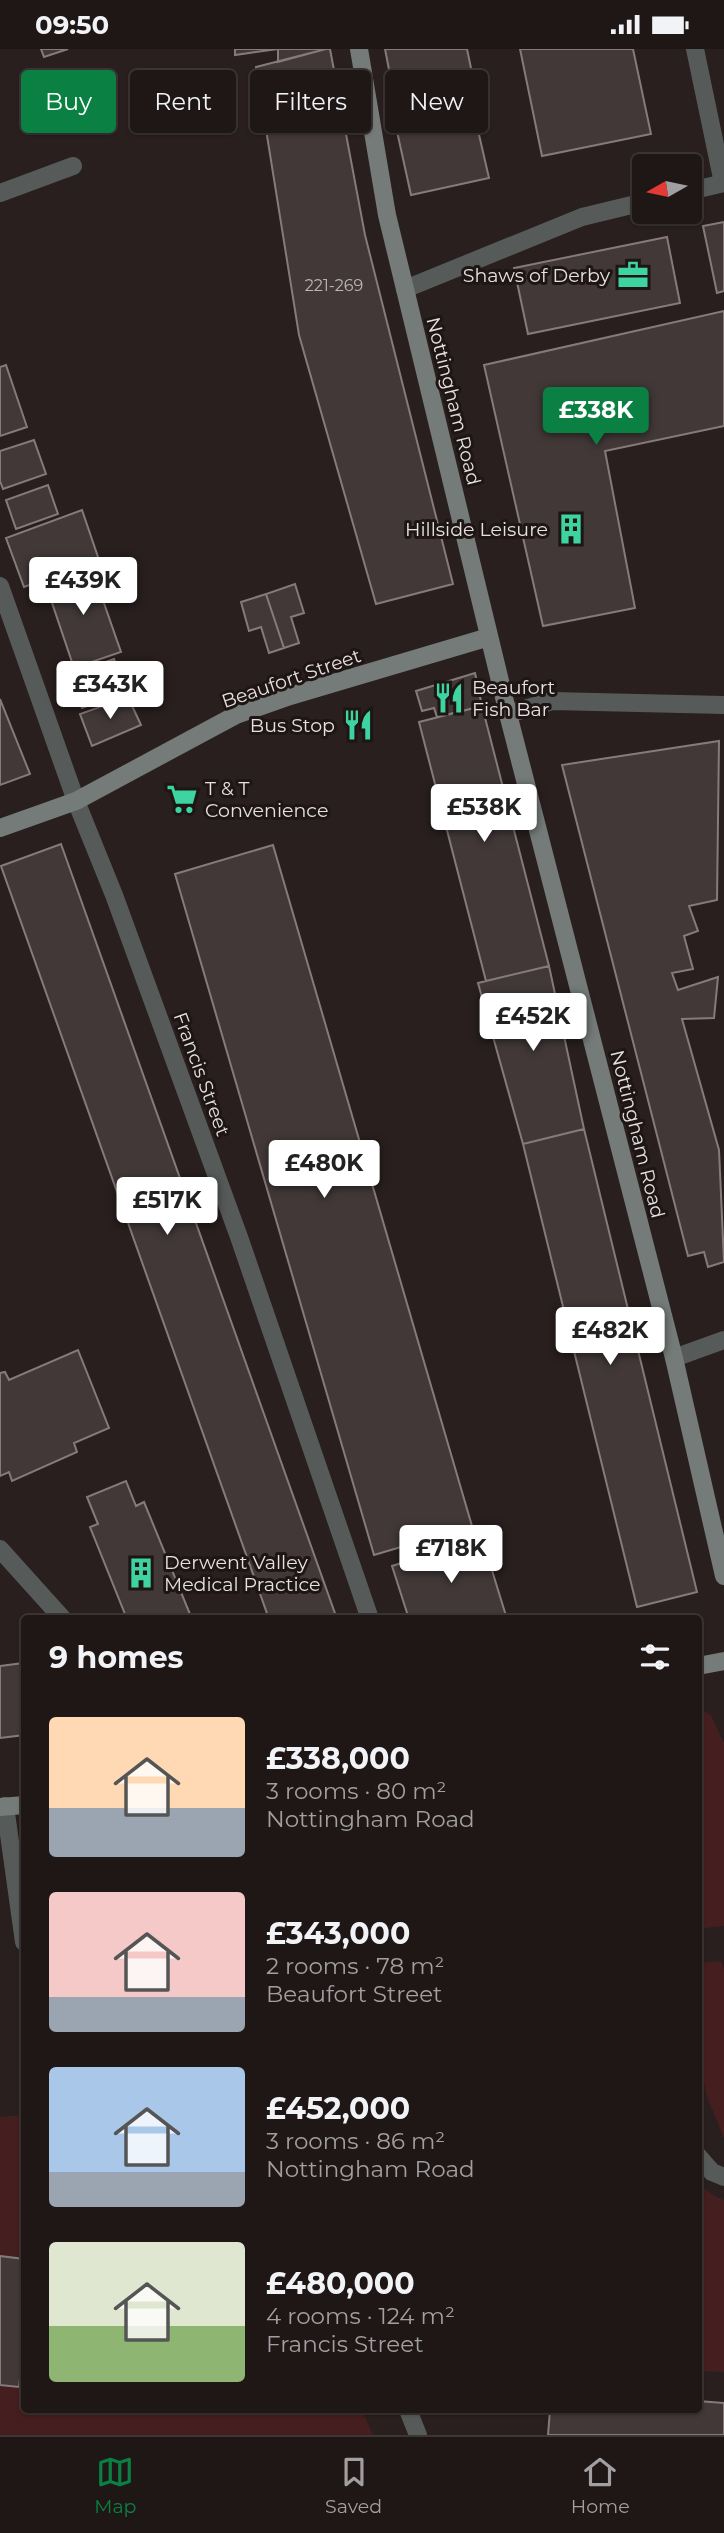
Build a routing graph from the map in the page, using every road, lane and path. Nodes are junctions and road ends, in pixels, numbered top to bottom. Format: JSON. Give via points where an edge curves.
{"nodes":[{"id":1,"x":359,"y":49,"type":"edge"},
{"id":2,"x":695,"y":49,"type":"edge"},
{"id":3,"x":73,"y":166,"type":"dead end"},
{"id":4,"x":723,"y":183,"type":"edge"},
{"id":5,"x":702,"y":188,"type":"edge"},
{"id":6,"x":0,"y":193,"type":"edge"},
{"id":7,"x":632,"y":205,"type":"edge"},
{"id":8,"x":405,"y":289,"type":"junction"},
{"id":9,"x":0,"y":586,"type":"edge"},
{"id":10,"x":489,"y":637,"type":"junction"},
{"id":11,"x":724,"y":705,"type":"edge"},
{"id":12,"x":508,"y":714,"type":"junction"},
{"id":13,"x":76,"y":801,"type":"junction"},
{"id":14,"x":0,"y":828,"type":"edge"},
{"id":15,"x":724,"y":1340,"type":"edge"},
{"id":16,"x":674,"y":1358,"type":"junction"},
{"id":17,"x":0,"y":1549,"type":"edge"},
{"id":18,"x":724,"y":1576,"type":"edge"},
{"id":19,"x":58,"y":1615,"type":"edge"},
{"id":20,"x":369,"y":1615,"type":"edge"},
{"id":21,"x":724,"y":1661,"type":"edge"},
{"id":22,"x":702,"y":1665,"type":"edge"},
{"id":23,"x":21,"y":1805,"type":"edge"},
{"id":24,"x":3,"y":1807,"type":"edge"},
{"id":25,"x":21,"y":1923,"type":"edge"},
{"id":26,"x":702,"y":2161,"type":"edge"},
{"id":27,"x":724,"y":2177,"type":"edge"},
{"id":28,"x":409,"y":2413,"type":"edge"},
{"id":29,"x":418,"y":2435,"type":"edge"}],
"edges":[{"from":1,"to":8,"type":"street","name":"Nottingham Road","via":[[387,215]]},
{"from":2,"to":4,"type":"street"},
{"from":3,"to":6,"type":"street"},
{"from":4,"to":5,"type":"street"},
{"from":7,"to":8,"type":"street","via":[[582,217]]},
{"from":8,"to":10,"type":"street","name":"Nottingham Road"},
{"from":9,"to":13,"type":"street","name":"Francis Street"},
{"from":10,"to":12,"type":"street","name":"Nottingham Road"},
{"from":10,"to":13,"type":"street","name":"Beaufort Street","via":[[236,715]]},
{"from":11,"to":12,"type":"street","via":[[552,701]]},
{"from":12,"to":16,"type":"street","name":"Nottingham Road"},
{"from":13,"to":14,"type":"street","name":"Beaufort Street"},
{"from":13,"to":20,"type":"street","name":"Francis Street","via":[[239,1237]]},
{"from":15,"to":16,"type":"street"},
{"from":16,"to":18,"type":"street","name":"Nottingham Road"},
{"from":17,"to":19,"type":"street"},
{"from":21,"to":22,"type":"street"},
{"from":23,"to":24,"type":"street"},
{"from":24,"to":25,"type":"street"},
{"from":26,"to":27,"type":"street"},
{"from":28,"to":29,"type":"street"}]}
